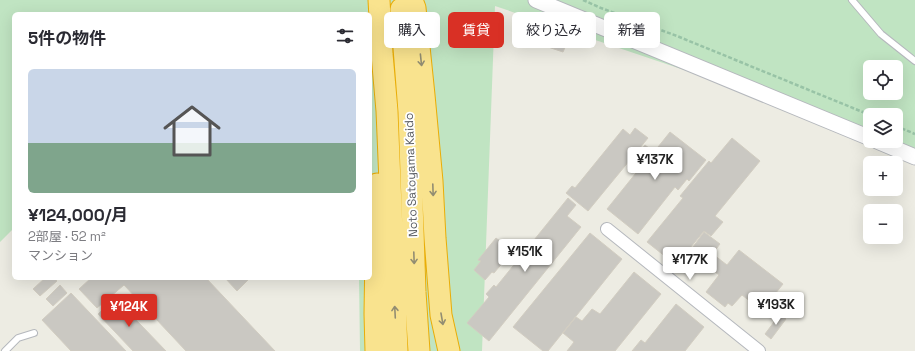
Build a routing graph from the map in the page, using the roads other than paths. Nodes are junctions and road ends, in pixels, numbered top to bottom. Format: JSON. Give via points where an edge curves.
{"nodes":[{"id":1,"x":378,"y":0,"type":"edge"},
{"id":2,"x":536,"y":0,"type":"edge"},
{"id":3,"x":852,"y":0,"type":"edge"},
{"id":4,"x":407,"y":4,"type":"edge"},
{"id":5,"x":915,"y":61,"type":"edge"},
{"id":6,"x":863,"y":135,"type":"edge"},
{"id":7,"x":894,"y":148,"type":"edge"},
{"id":8,"x":915,"y":157,"type":"edge"},
{"id":9,"x":607,"y":229,"type":"dead end"},
{"id":10,"x":34,"y":333,"type":"dead end"},
{"id":11,"x":5,"y":351,"type":"edge"},
{"id":12,"x":376,"y":351,"type":"edge"},
{"id":13,"x":397,"y":351,"type":"edge"},
{"id":14,"x":419,"y":351,"type":"edge"},
{"id":15,"x":449,"y":351,"type":"edge"},
{"id":16,"x":759,"y":351,"type":"edge"}],
"edges":[{"from":1,"to":12,"type":"highway","via":[[373,39],[377,185]]},
{"from":13,"to":1,"type":"highway","name":"Noto Satoyama Kaido","one_way":true,"via":[[387,111]]},
{"from":2,"to":6,"type":"street"},
{"from":3,"to":5,"type":"lane","via":[[881,34]]},
{"from":4,"to":14,"type":"highway","name":"Noto Satoyama Kaido","one_way":true},
{"from":4,"to":15,"type":"highway","one_way":true,"via":[[425,103],[442,315]]},
{"from":7,"to":8,"type":"street"},
{"from":9,"to":16,"type":"street"},
{"from":10,"to":11,"type":"lane","via":[[18,338]]}]}
